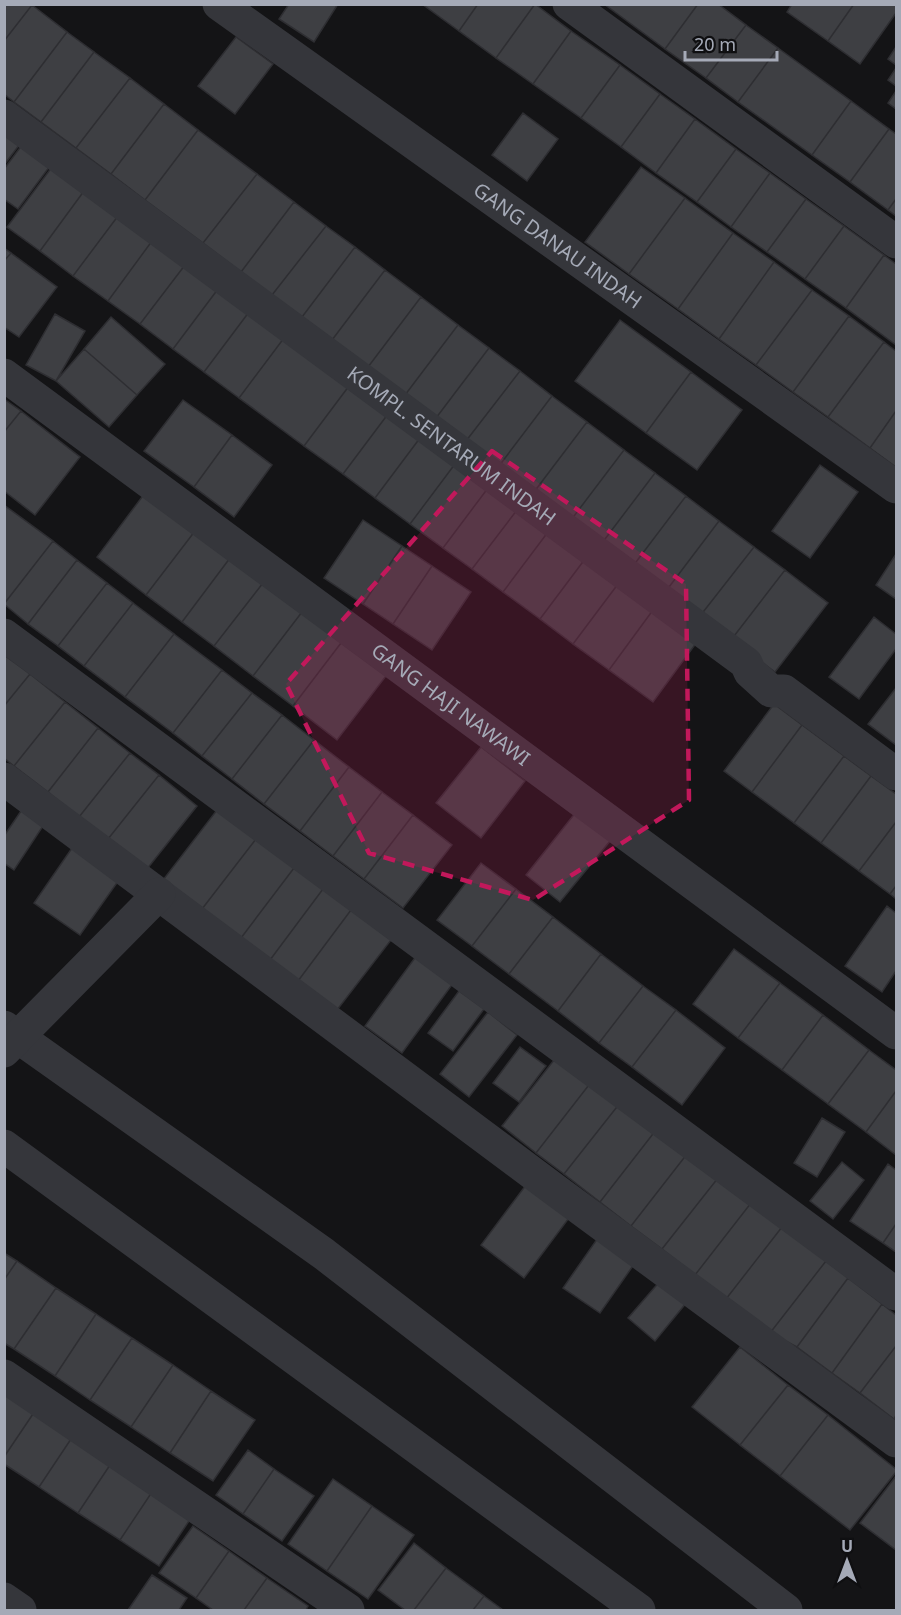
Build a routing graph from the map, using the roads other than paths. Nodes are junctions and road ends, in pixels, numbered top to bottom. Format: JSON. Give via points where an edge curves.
{"nodes":[{"id":1,"x":219,"y":4,"type":"edge"},
{"id":2,"x":568,"y":4,"type":"edge"},
{"id":3,"x":4,"y":116,"type":"edge"},
{"id":4,"x":897,"y":242,"type":"edge"},
{"id":5,"x":4,"y":375,"type":"edge"},
{"id":6,"x":897,"y":487,"type":"edge"},
{"id":7,"x":4,"y":635,"type":"edge"},
{"id":8,"x":897,"y":774,"type":"edge"},
{"id":9,"x":4,"y":779,"type":"edge"},
{"id":10,"x":159,"y":894,"type":"junction"},
{"id":11,"x":897,"y":1034,"type":"edge"},
{"id":12,"x":9,"y":1038,"type":"edge"},
{"id":13,"x":4,"y":1146,"type":"edge"},
{"id":14,"x":897,"y":1294,"type":"edge"},
{"id":15,"x":4,"y":1376,"type":"edge"},
{"id":16,"x":897,"y":1441,"type":"edge"},
{"id":17,"x":4,"y":1599,"type":"edge"},
{"id":18,"x":20,"y":1611,"type":"edge"},
{"id":19,"x":348,"y":1611,"type":"edge"},
{"id":20,"x":639,"y":1611,"type":"edge"},
{"id":21,"x":786,"y":1611,"type":"edge"}],
"edges":[{"from":1,"to":6,"type":"street","name":"GANG DANAU INDAH"},
{"from":2,"to":4,"type":"street"},
{"from":3,"to":8,"type":"street","name":"KOMPL. SENTARUM INDAH","via":[[746,663],[750,672],[771,691],[784,691]]},
{"from":5,"to":11,"type":"street","name":"GANG HAJI NAWAWI"},
{"from":7,"to":14,"type":"street"},
{"from":9,"to":10,"type":"street"},
{"from":10,"to":12,"type":"street"},
{"from":10,"to":16,"type":"street"},
{"from":12,"to":21,"type":"street","via":[[324,1254]]},
{"from":13,"to":20,"type":"street"},
{"from":15,"to":19,"type":"street"},
{"from":17,"to":18,"type":"street"}]}
